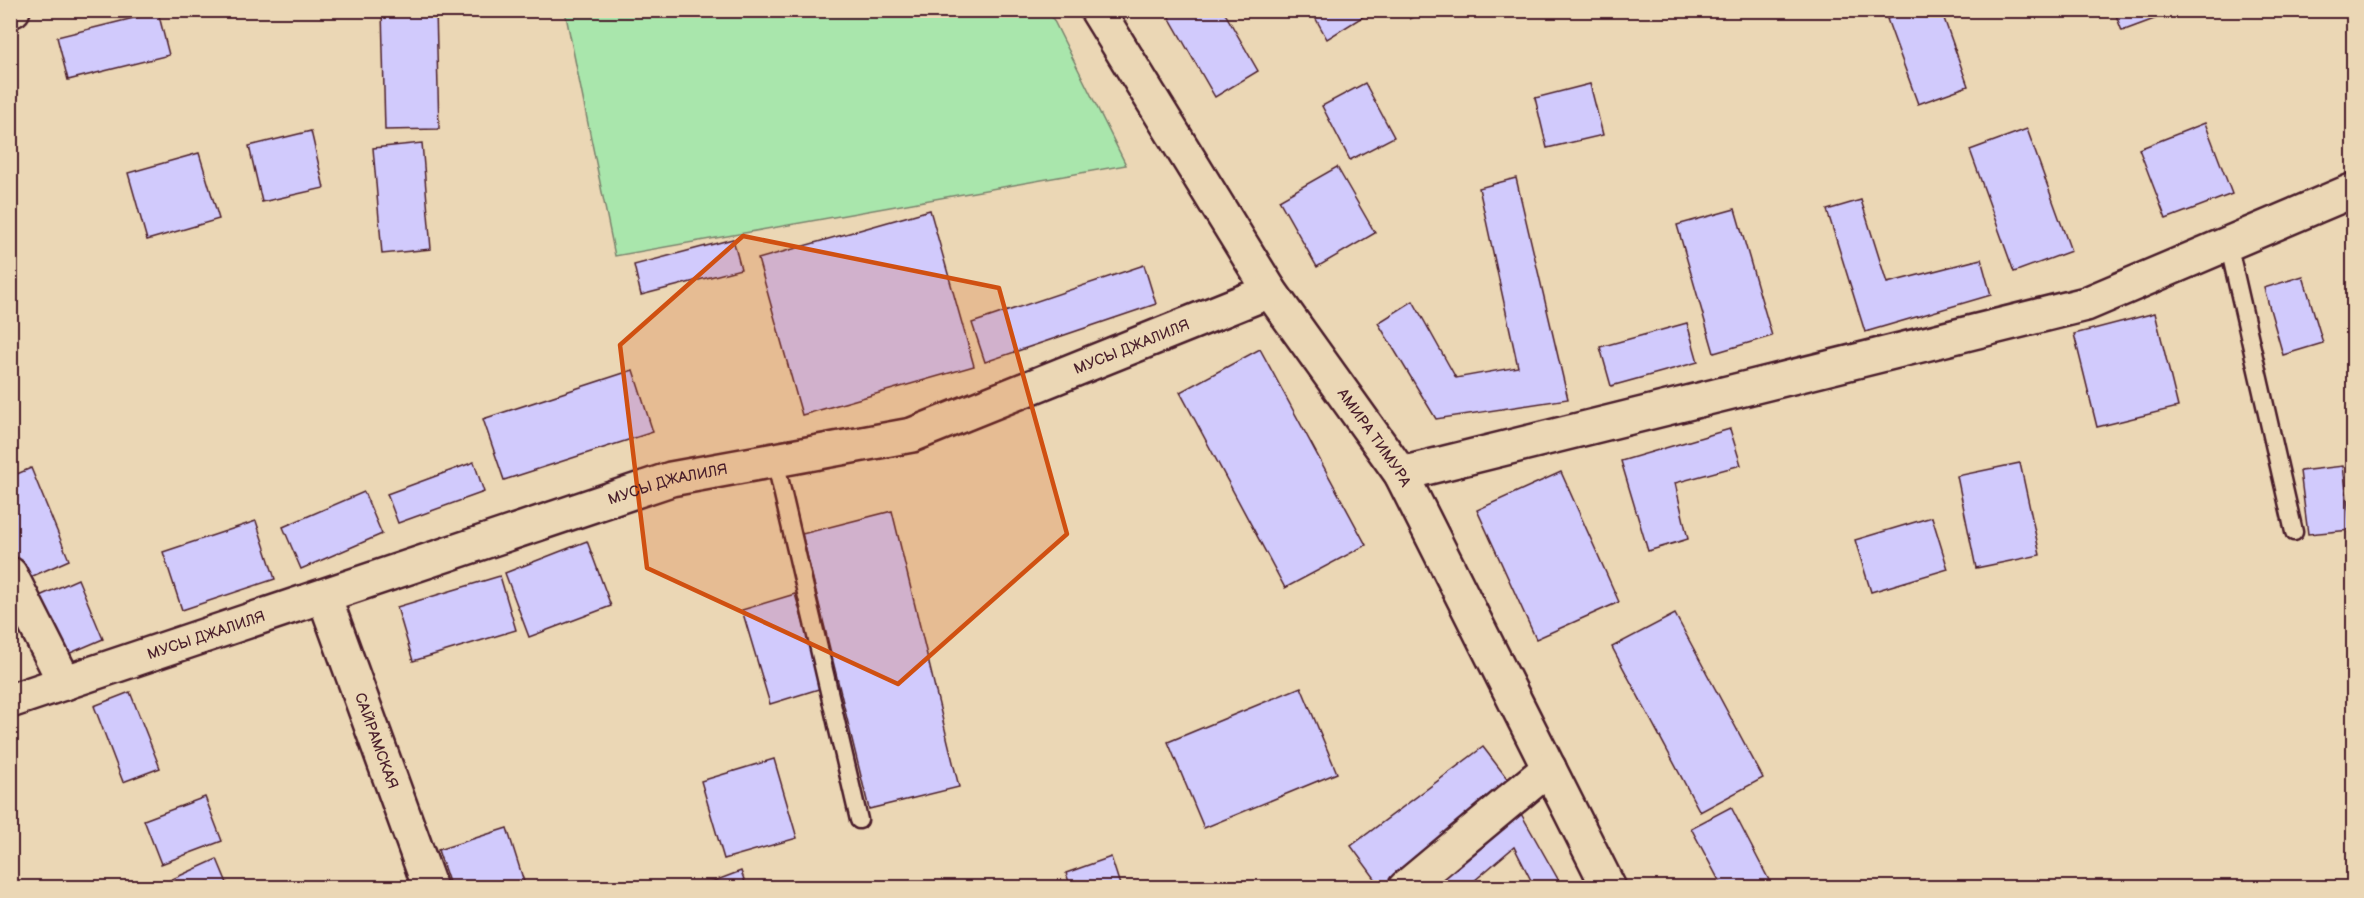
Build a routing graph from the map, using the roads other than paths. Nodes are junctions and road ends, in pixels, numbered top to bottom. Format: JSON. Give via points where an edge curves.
{"nodes":[{"id":1,"x":1097,"y":10,"type":"edge"},
{"id":2,"x":2354,"y":190,"type":"edge"},
{"id":3,"x":2228,"y":243,"type":"junction"},
{"id":4,"x":1270,"y":291,"type":"junction"},
{"id":5,"x":775,"y":460,"type":"junction"},
{"id":6,"x":1401,"y":474,"type":"junction"},
{"id":7,"x":2294,"y":532,"type":"dead end"},
{"id":8,"x":10,"y":574,"type":"edge"},
{"id":9,"x":324,"y":596,"type":"junction"},
{"id":10,"x":65,"y":683,"type":"junction"},
{"id":11,"x":10,"y":701,"type":"edge"},
{"id":12,"x":1550,"y":768,"type":"junction"},
{"id":13,"x":859,"y":820,"type":"dead end"},
{"id":14,"x":430,"y":888,"type":"edge"},
{"id":15,"x":1405,"y":888,"type":"edge"},
{"id":16,"x":1610,"y":888,"type":"edge"}],
"edges":[{"from":1,"to":4,"type":"street","name":"АМИРА ТИМУРА"},
{"from":2,"to":3,"type":"street"},
{"from":3,"to":6,"type":"street","via":[[2086,304]]},
{"from":3,"to":7,"type":"lane"},
{"from":4,"to":5,"type":"street","name":"МУСЫ ДЖАЛИЛЯ","via":[[912,435]]},
{"from":4,"to":6,"type":"street","name":"АМИРА ТИМУРА"},
{"from":5,"to":9,"type":"street","name":"МУСЫ ДЖАЛИЛЯ","via":[[671,479]]},
{"from":5,"to":13,"type":"lane"},
{"from":6,"to":12,"type":"street","name":"АМИРА ТИМУРА"},
{"from":8,"to":10,"type":"street"},
{"from":9,"to":10,"type":"street","name":"МУСЫ ДЖАЛИЛЯ"},
{"from":9,"to":14,"type":"street","name":"САЙРАМСКАЯ"},
{"from":10,"to":11,"type":"street","name":"МУСЫ ДЖАЛИЛЯ"},
{"from":12,"to":15,"type":"street"},
{"from":12,"to":16,"type":"street","name":"АМИРА ТИМУРА"}]}
